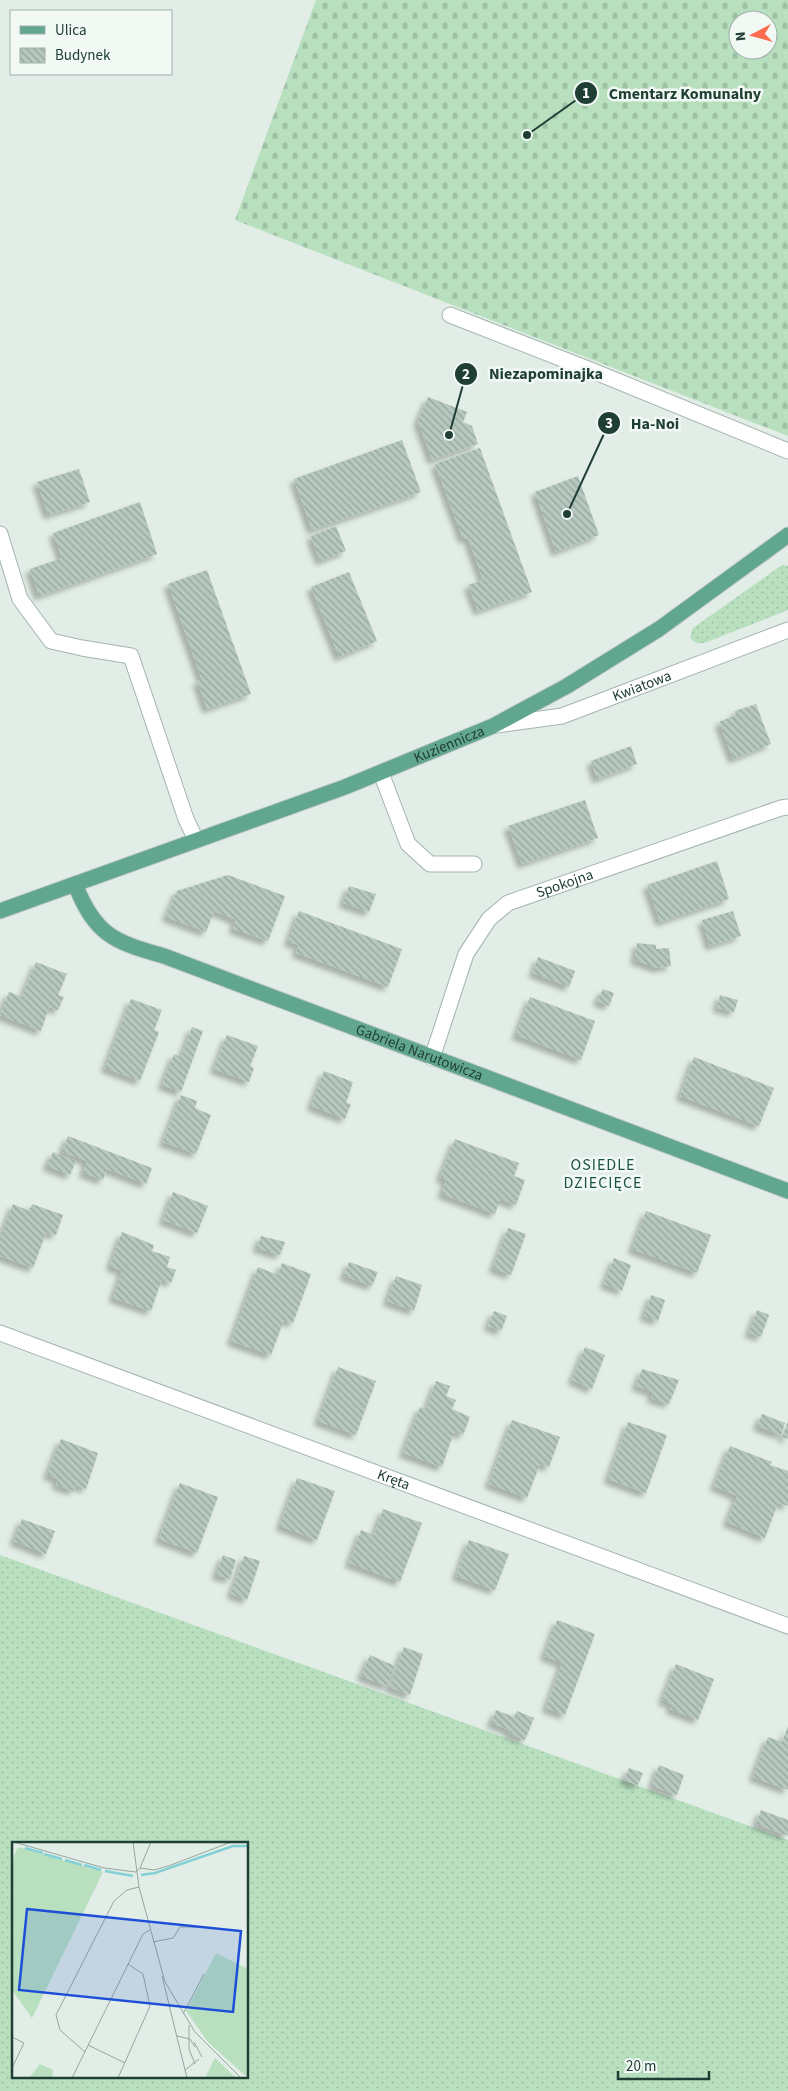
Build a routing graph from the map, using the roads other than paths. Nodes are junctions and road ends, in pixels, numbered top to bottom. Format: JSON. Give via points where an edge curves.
{"nodes":[{"id":1,"x":450,"y":315,"type":"dead end"},
{"id":2,"x":788,"y":451,"type":"edge"},
{"id":3,"x":0,"y":534,"type":"edge"},
{"id":4,"x":788,"y":535,"type":"edge"},
{"id":5,"x":788,"y":630,"type":"edge"},
{"id":6,"x":493,"y":726,"type":"junction"},
{"id":7,"x":381,"y":773,"type":"junction"},
{"id":8,"x":788,"y":807,"type":"edge"},
{"id":9,"x":196,"y":840,"type":"junction"},
{"id":10,"x":474,"y":864,"type":"dead end"},
{"id":11,"x":75,"y":884,"type":"junction"},
{"id":12,"x":0,"y":911,"type":"edge"},
{"id":13,"x":432,"y":1058,"type":"junction"},
{"id":14,"x":788,"y":1191,"type":"edge"},
{"id":15,"x":0,"y":1334,"type":"edge"},
{"id":16,"x":788,"y":1626,"type":"edge"}],
"edges":[{"from":1,"to":2,"type":"street"},
{"from":3,"to":9,"type":"street","via":[[20,600],[50,641],[131,656]]},
{"from":4,"to":6,"type":"main road","name":"Kuziennicza","via":[[659,629],[567,686]]},
{"from":5,"to":6,"type":"street","name":"Kwiatowa","via":[[562,716]]},
{"from":6,"to":7,"type":"main road","name":"Kuziennicza"},
{"from":7,"to":9,"type":"main road","name":"Kuziennicza"},
{"from":7,"to":10,"type":"street","via":[[408,844],[430,864]]},
{"from":8,"to":13,"type":"street","name":"Spokojna","via":[[508,903],[489,919],[466,954]]},
{"from":9,"to":11,"type":"main road","name":"Kuziennicza"},
{"from":11,"to":12,"type":"main road","name":"Kuziennicza"},
{"from":11,"to":13,"type":"main road","name":"Gabriela Narutowicza","via":[[89,914],[110,937]]},
{"from":13,"to":14,"type":"main road","name":"Gabriela Narutowicza"},
{"from":15,"to":16,"type":"street","name":"Kręta"}]}
